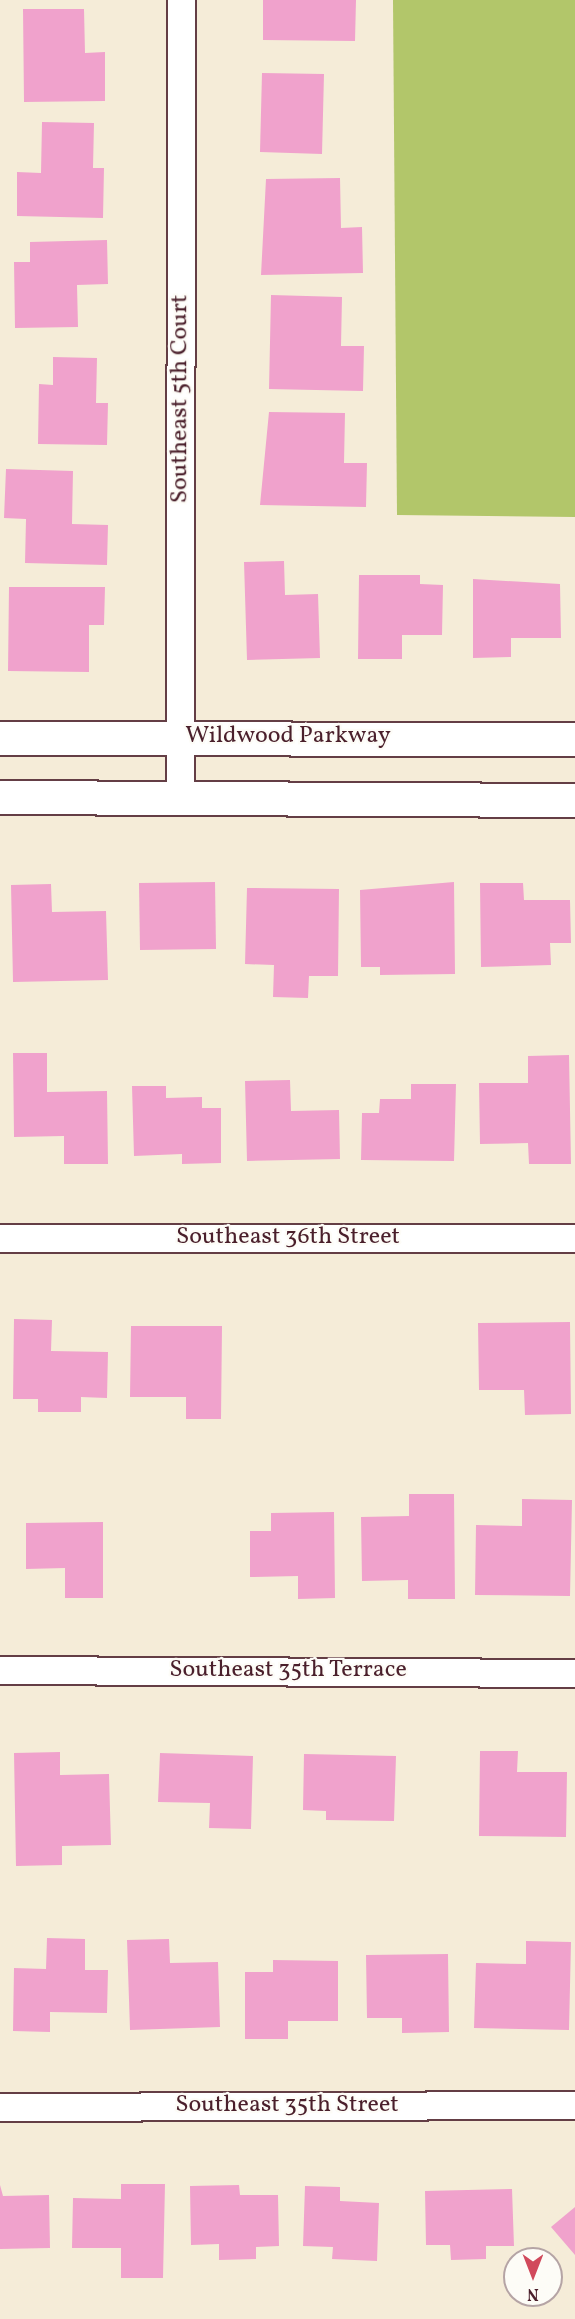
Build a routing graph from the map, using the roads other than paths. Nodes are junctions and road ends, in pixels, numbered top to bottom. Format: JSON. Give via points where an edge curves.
{"nodes":[{"id":1,"x":181,"y":0,"type":"edge"},
{"id":2,"x":181,"y":736,"type":"junction"},
{"id":3,"x":0,"y":738,"type":"edge"},
{"id":4,"x":575,"y":739,"type":"edge"},
{"id":5,"x":0,"y":797,"type":"edge"},
{"id":6,"x":180,"y":798,"type":"junction"},
{"id":7,"x":575,"y":800,"type":"edge"},
{"id":8,"x":0,"y":1238,"type":"edge"},
{"id":9,"x":575,"y":1238,"type":"edge"},
{"id":10,"x":0,"y":1670,"type":"edge"},
{"id":11,"x":575,"y":1672,"type":"edge"},
{"id":12,"x":575,"y":2105,"type":"edge"},
{"id":13,"x":0,"y":2107,"type":"edge"}],
"edges":[{"from":1,"to":2,"type":"street","name":"Southeast 5th Court"},
{"from":2,"to":3,"type":"street","name":"Wildwood Parkway"},
{"from":2,"to":4,"type":"street","name":"Wildwood Parkway"},
{"from":2,"to":6,"type":"street","name":"Southeast 5th Court"},
{"from":5,"to":6,"type":"street"},
{"from":6,"to":7,"type":"street"},
{"from":8,"to":9,"type":"street","name":"Southeast 36th Street"},
{"from":10,"to":11,"type":"street","name":"Southeast 35th Terrace"},
{"from":12,"to":13,"type":"street","name":"Southeast 35th Street"}]}
